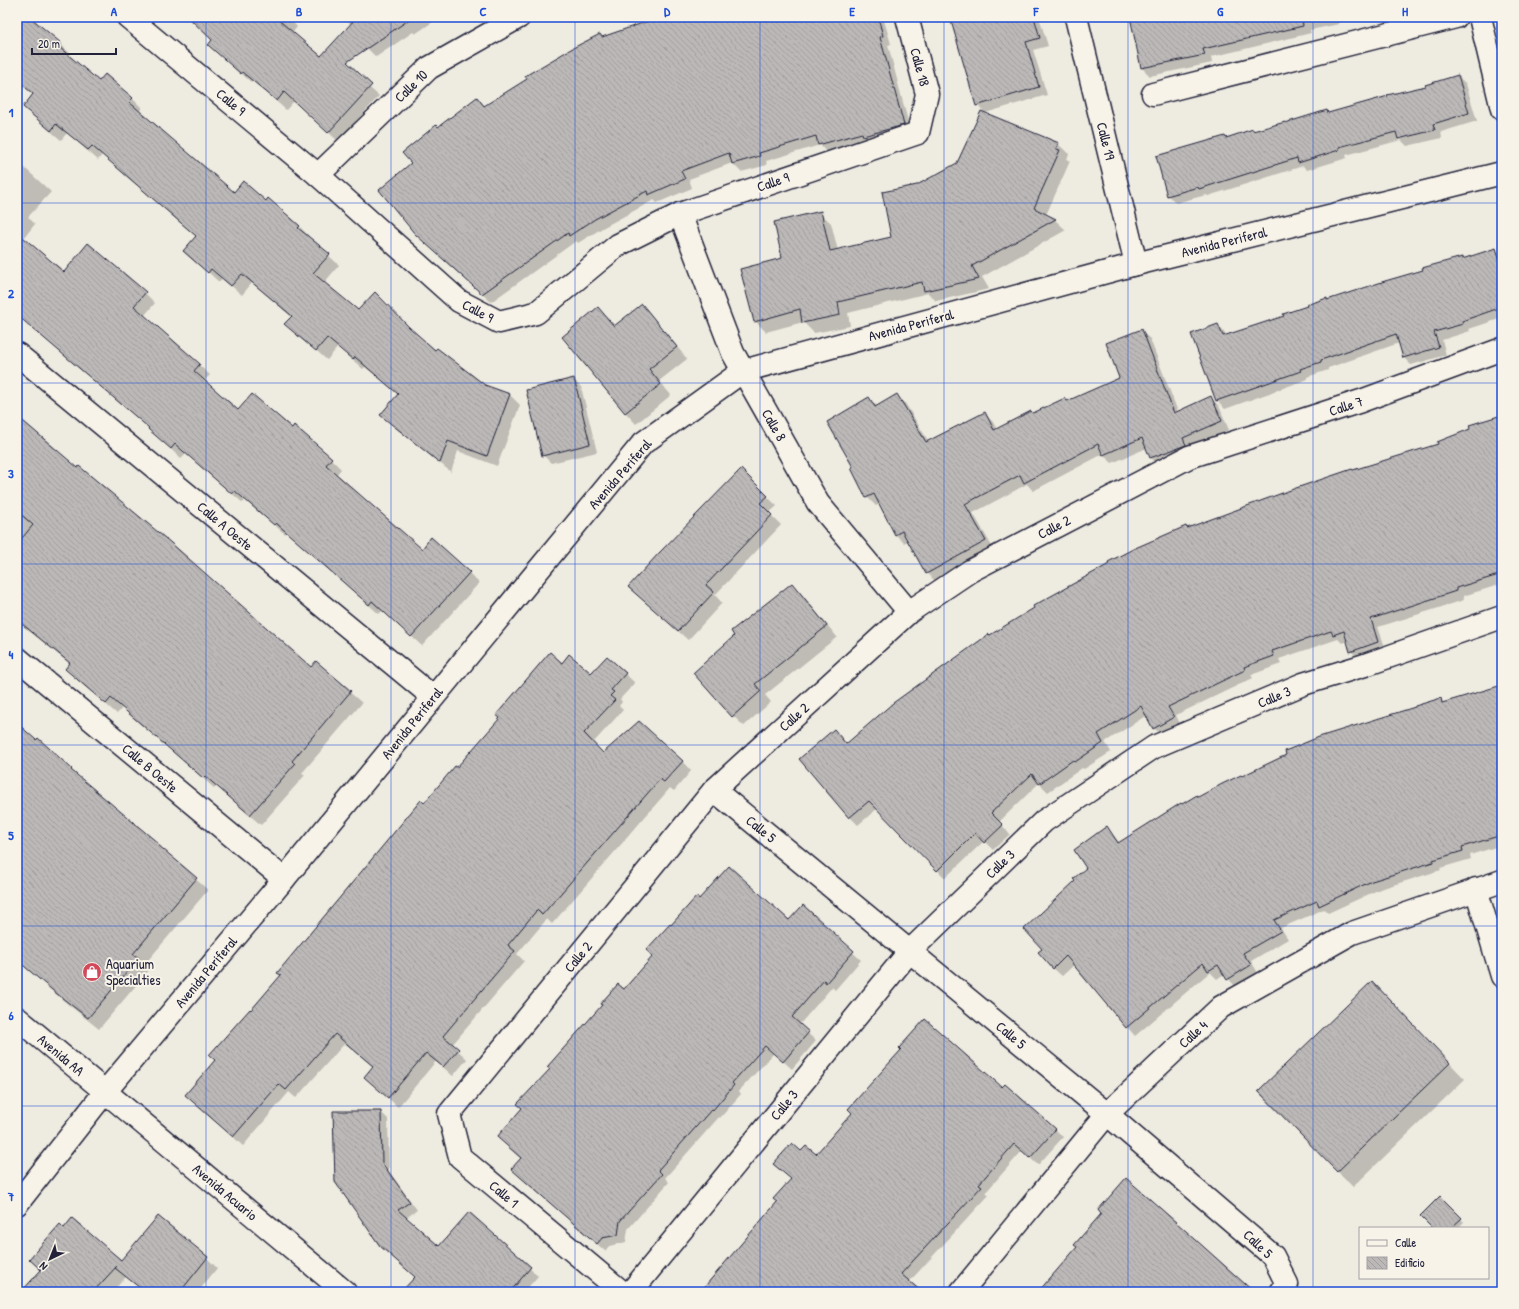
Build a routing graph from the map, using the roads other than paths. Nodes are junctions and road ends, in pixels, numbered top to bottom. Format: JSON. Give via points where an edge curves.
{"nodes":[{"id":1,"x":128,"y":17,"type":"edge"},
{"id":2,"x":520,"y":17,"type":"edge"},
{"id":3,"x":907,"y":17,"type":"edge"},
{"id":4,"x":1076,"y":17,"type":"edge"},
{"id":5,"x":1456,"y":17,"type":"edge"},
{"id":6,"x":1480,"y":17,"type":"edge"},
{"id":7,"x":1153,"y":94,"type":"dead end"},
{"id":8,"x":1502,"y":108,"type":"edge"},
{"id":9,"x":921,"y":116,"type":"joint"},
{"id":10,"x":1502,"y":173,"type":"edge"},
{"id":11,"x":318,"y":175,"type":"junction"},
{"id":12,"x":680,"y":214,"type":"junction"},
{"id":13,"x":1136,"y":264,"type":"junction"},
{"id":14,"x":1502,"y":349,"type":"edge"},
{"id":15,"x":17,"y":354,"type":"edge"},
{"id":16,"x":743,"y":371,"type":"junction"},
{"id":17,"x":1188,"y":457,"type":"joint"},
{"id":18,"x":909,"y":612,"type":"junction"},
{"id":19,"x":1502,"y":617,"type":"edge"},
{"id":20,"x":17,"y":658,"type":"edge"},
{"id":21,"x":433,"y":698,"type":"junction"},
{"id":22,"x":714,"y":790,"type":"junction"},
{"id":23,"x":284,"y":879,"type":"junction"},
{"id":24,"x":1502,"y":881,"type":"edge"},
{"id":25,"x":1476,"y":889,"type":"junction"},
{"id":26,"x":910,"y":951,"type":"junction"},
{"id":27,"x":1502,"y":976,"type":"edge"},
{"id":28,"x":17,"y":1018,"type":"edge"},
{"id":29,"x":482,"y":1075,"type":"joint"},
{"id":30,"x":105,"y":1092,"type":"junction"},
{"id":31,"x":1108,"y":1114,"type":"junction"},
{"id":32,"x":17,"y":1204,"type":"edge"},
{"id":33,"x":345,"y":1292,"type":"edge"},
{"id":34,"x":622,"y":1292,"type":"edge"},
{"id":35,"x":630,"y":1292,"type":"edge"},
{"id":36,"x":961,"y":1292,"type":"edge"},
{"id":37,"x":1281,"y":1292,"type":"edge"}],
"edges":[{"from":1,"to":11,"type":"street","name":"Calle 9"},
{"from":2,"to":11,"type":"street","name":"Calle 10","via":[[429,68]]},
{"from":3,"to":9,"type":"street","name":"Calle 18","via":[[927,94]]},
{"from":4,"to":13,"type":"street","name":"Calle 19"},
{"from":5,"to":7,"type":"street"},
{"from":6,"to":8,"type":"street"},
{"from":9,"to":12,"type":"street","name":"Calle 9","via":[[918,133]]},
{"from":10,"to":13,"type":"street","name":"Avenida Periferal"},
{"from":11,"to":12,"type":"street","name":"Calle 9","via":[[459,301],[499,322],[536,313],[618,245]]},
{"from":12,"to":16,"type":"street","name":"Calle 8"},
{"from":13,"to":16,"type":"street","name":"Avenida Periferal"},
{"from":14,"to":17,"type":"street","name":"Calle 7","via":[[1361,402]]},
{"from":15,"to":21,"type":"street","name":"Calle A Oeste"},
{"from":16,"to":18,"type":"street","name":"Calle 8","via":[[818,503]]},
{"from":16,"to":21,"type":"street","name":"Avenida Periferal","via":[[644,443]]},
{"from":17,"to":18,"type":"street","name":"Calle 2","via":[[970,571]]},
{"from":18,"to":22,"type":"street","name":"Calle 2"},
{"from":19,"to":26,"type":"street","name":"Calle 3","via":[[1303,684],[1154,747],[1044,821]]},
{"from":20,"to":23,"type":"street","name":"Calle B Oeste"},
{"from":21,"to":23,"type":"street","name":"Avenida Periferal"},
{"from":22,"to":26,"type":"street","name":"Calle 5"},
{"from":22,"to":29,"type":"street","name":"Calle 2"},
{"from":23,"to":30,"type":"street","name":"Avenida Periferal"},
{"from":24,"to":25,"type":"street","name":"Calle 4"},
{"from":25,"to":27,"type":"street"},
{"from":25,"to":31,"type":"street","name":"Calle 4","via":[[1352,933],[1221,1008]]},
{"from":26,"to":31,"type":"street","name":"Calle 5"},
{"from":26,"to":35,"type":"street","name":"Calle 3"},
{"from":28,"to":30,"type":"street","name":"Avenida AA"},
{"from":29,"to":34,"type":"street","name":"Calle 1","via":[[449,1114],[460,1157]]},
{"from":30,"to":32,"type":"street","name":"Avenida Periferal"},
{"from":30,"to":33,"type":"street","name":"Avenida Acuario"},
{"from":31,"to":36,"type":"street","name":"Calle 4"},
{"from":31,"to":37,"type":"street","name":"Calle 5","via":[[1273,1256],[1287,1284]]}]}
